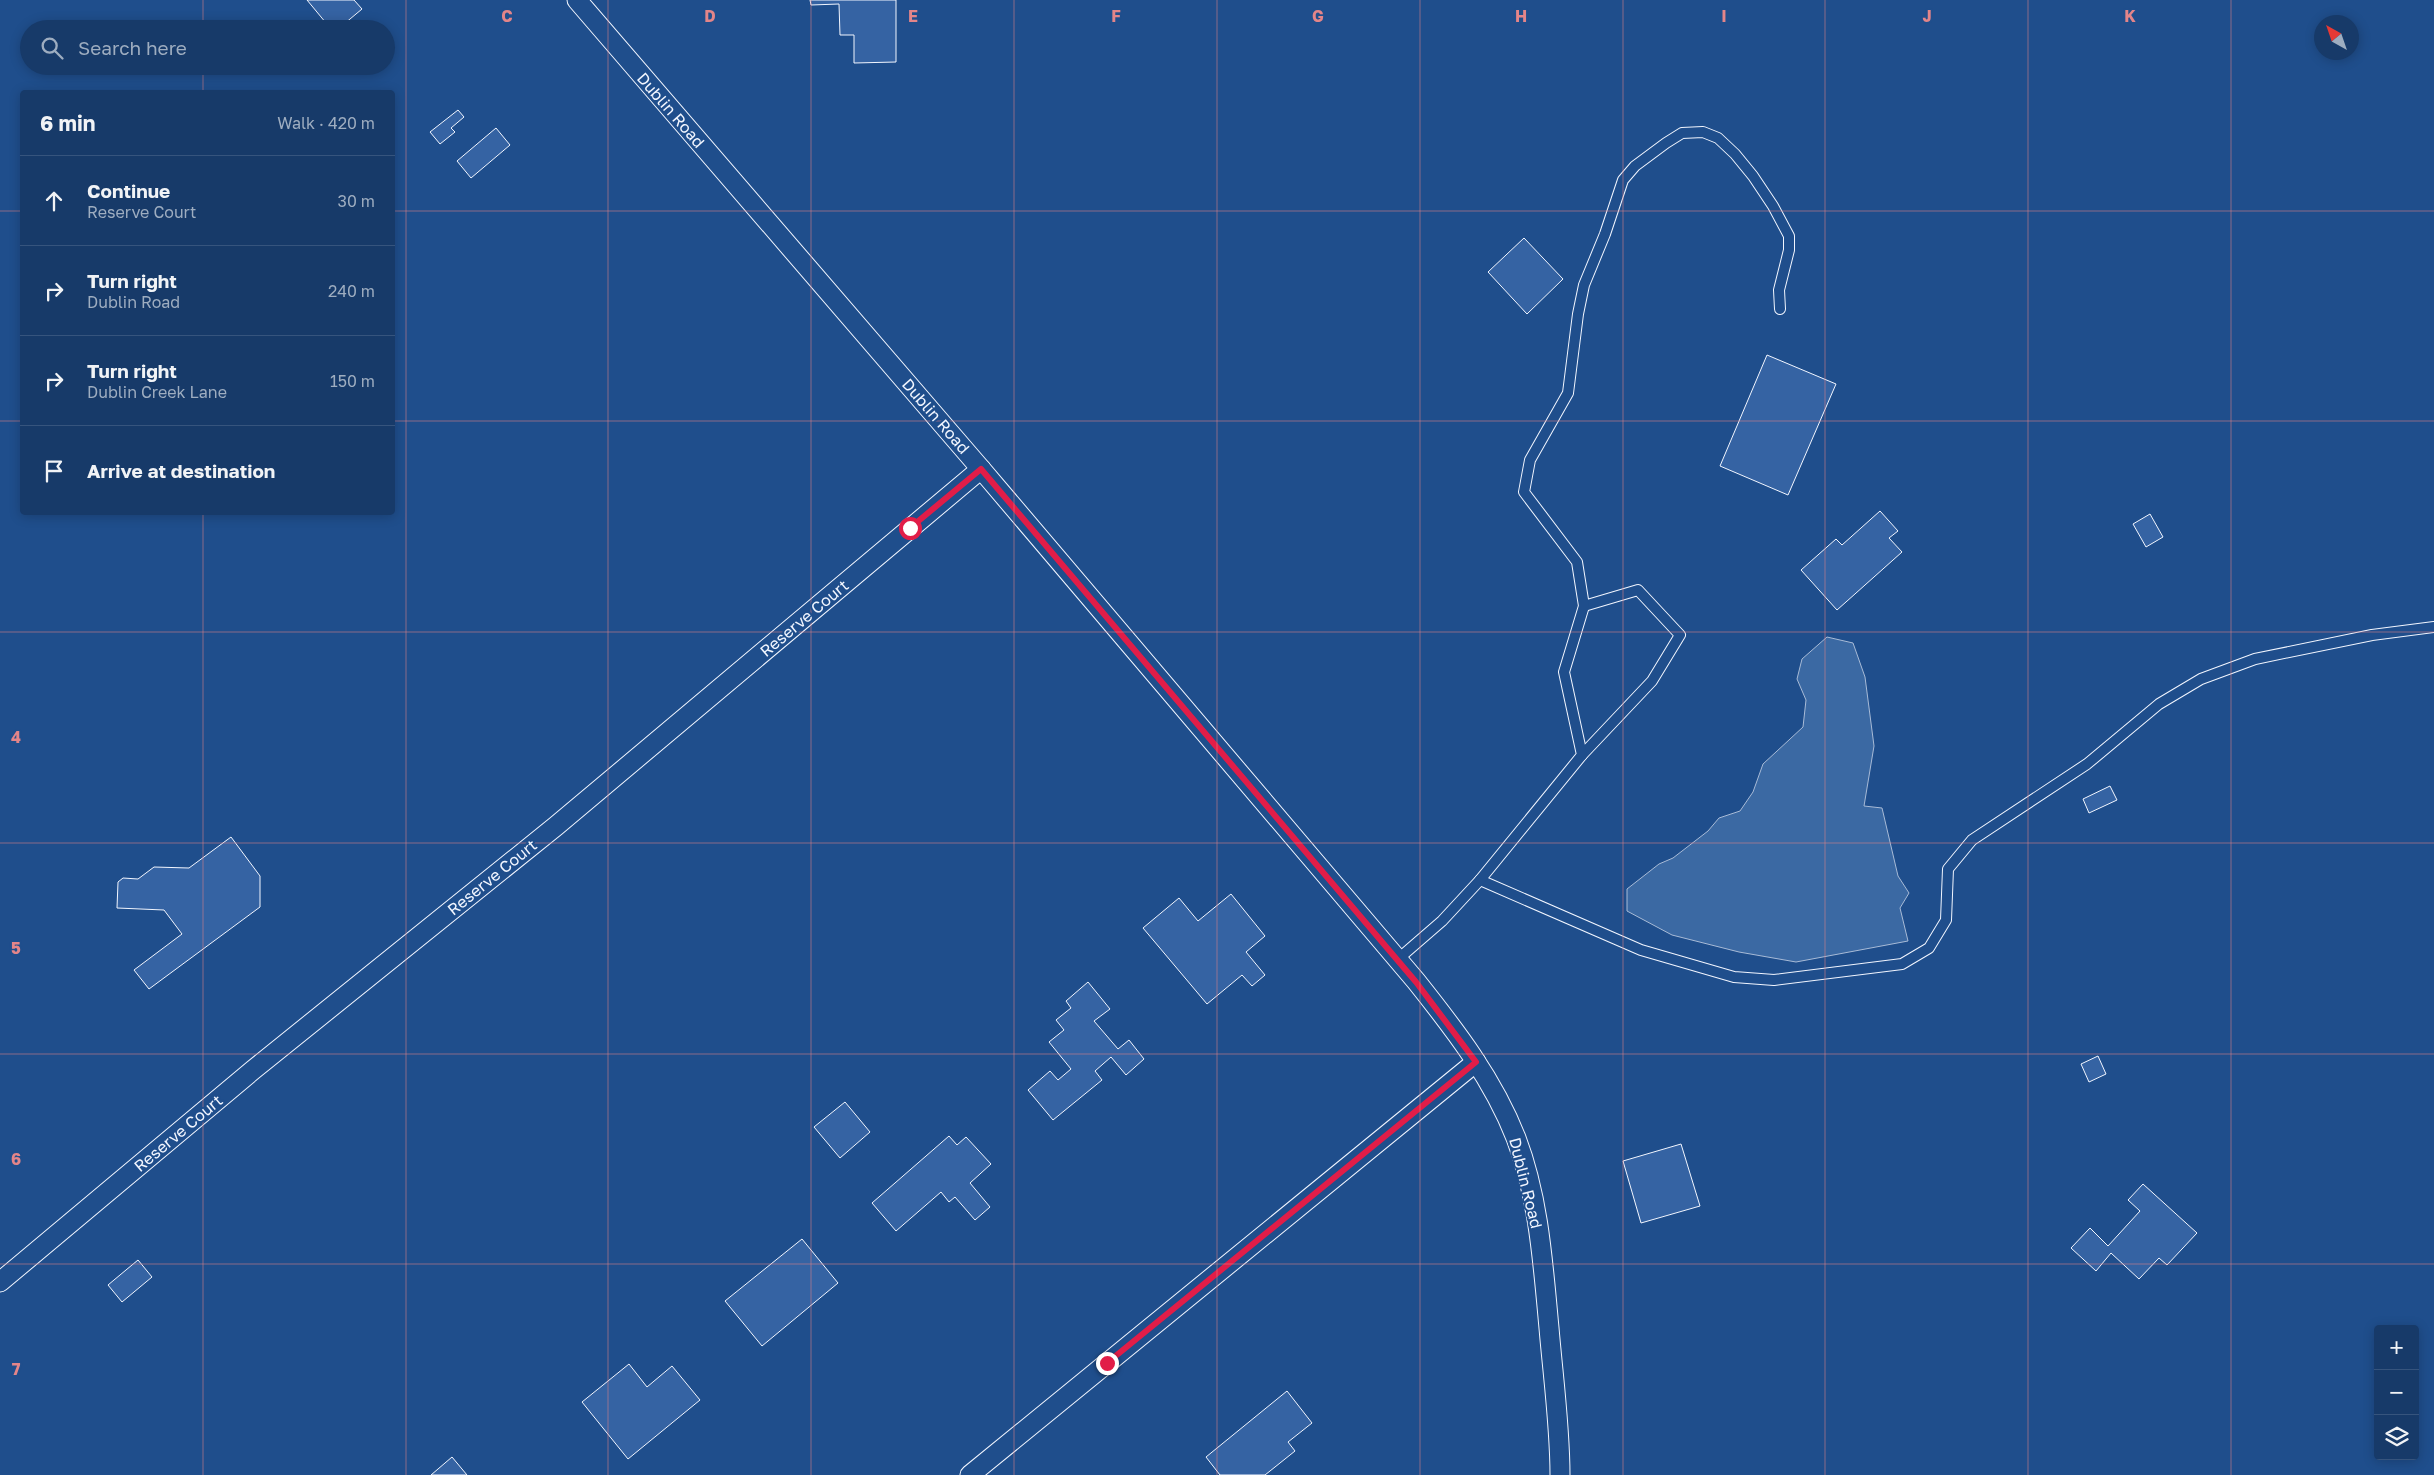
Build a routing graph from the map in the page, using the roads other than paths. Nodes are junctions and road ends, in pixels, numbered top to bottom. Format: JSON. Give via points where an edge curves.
{"nodes":[{"id":1,"x":577,"y":0,"type":"edge"},
{"id":2,"x":1780,"y":309,"type":"dead end"},
{"id":3,"x":981,"y":469,"type":"junction"},
{"id":4,"x":1584,"y":606,"type":"junction"},
{"id":5,"x":2434,"y":627,"type":"edge"},
{"id":6,"x":1582,"y":755,"type":"junction"},
{"id":7,"x":1480,"y":880,"type":"junction"},
{"id":8,"x":1397,"y":960,"type":"junction"},
{"id":9,"x":1476,"y":1062,"type":"junction"},
{"id":10,"x":0,"y":1282,"type":"edge"},
{"id":11,"x":970,"y":1475,"type":"edge"},
{"id":12,"x":1560,"y":1475,"type":"edge"}],
"edges":[{"from":1,"to":3,"type":"street","name":"Dublin Road"},
{"from":2,"to":4,"type":"lane","via":[[1779,290],[1789,250],[1788,236],[1773,206],[1735,154],[1718,138],[1703,132],[1682,133],[1635,166],[1623,180],[1584,285],[1568,393],[1530,460],[1524,492],[1577,562]]},
{"from":3,"to":8,"type":"street","name":"Dublin Road"},
{"from":3,"to":10,"type":"street","name":"Reserve Court","via":[[556,826],[252,1070]]},
{"from":4,"to":6,"type":"lane","via":[[1564,672]]},
{"from":4,"to":6,"type":"lane","via":[[1638,590],[1680,635],[1652,681]]},
{"from":5,"to":7,"type":"lane","via":[[2372,635],[2255,659],[2201,679],[2159,704],[2087,764],[1972,840],[1948,869],[1946,920],[1929,948],[1902,964],[1774,980],[1734,977],[1641,950]]},
{"from":6,"to":7,"type":"lane"},
{"from":7,"to":8,"type":"lane","via":[[1442,922]]},
{"from":8,"to":9,"type":"street","name":"Dublin Road"},
{"from":9,"to":11,"type":"street"},
{"from":9,"to":12,"type":"street","name":"Dublin Road","via":[[1516,1138],[1532,1193],[1543,1264]]}]}
